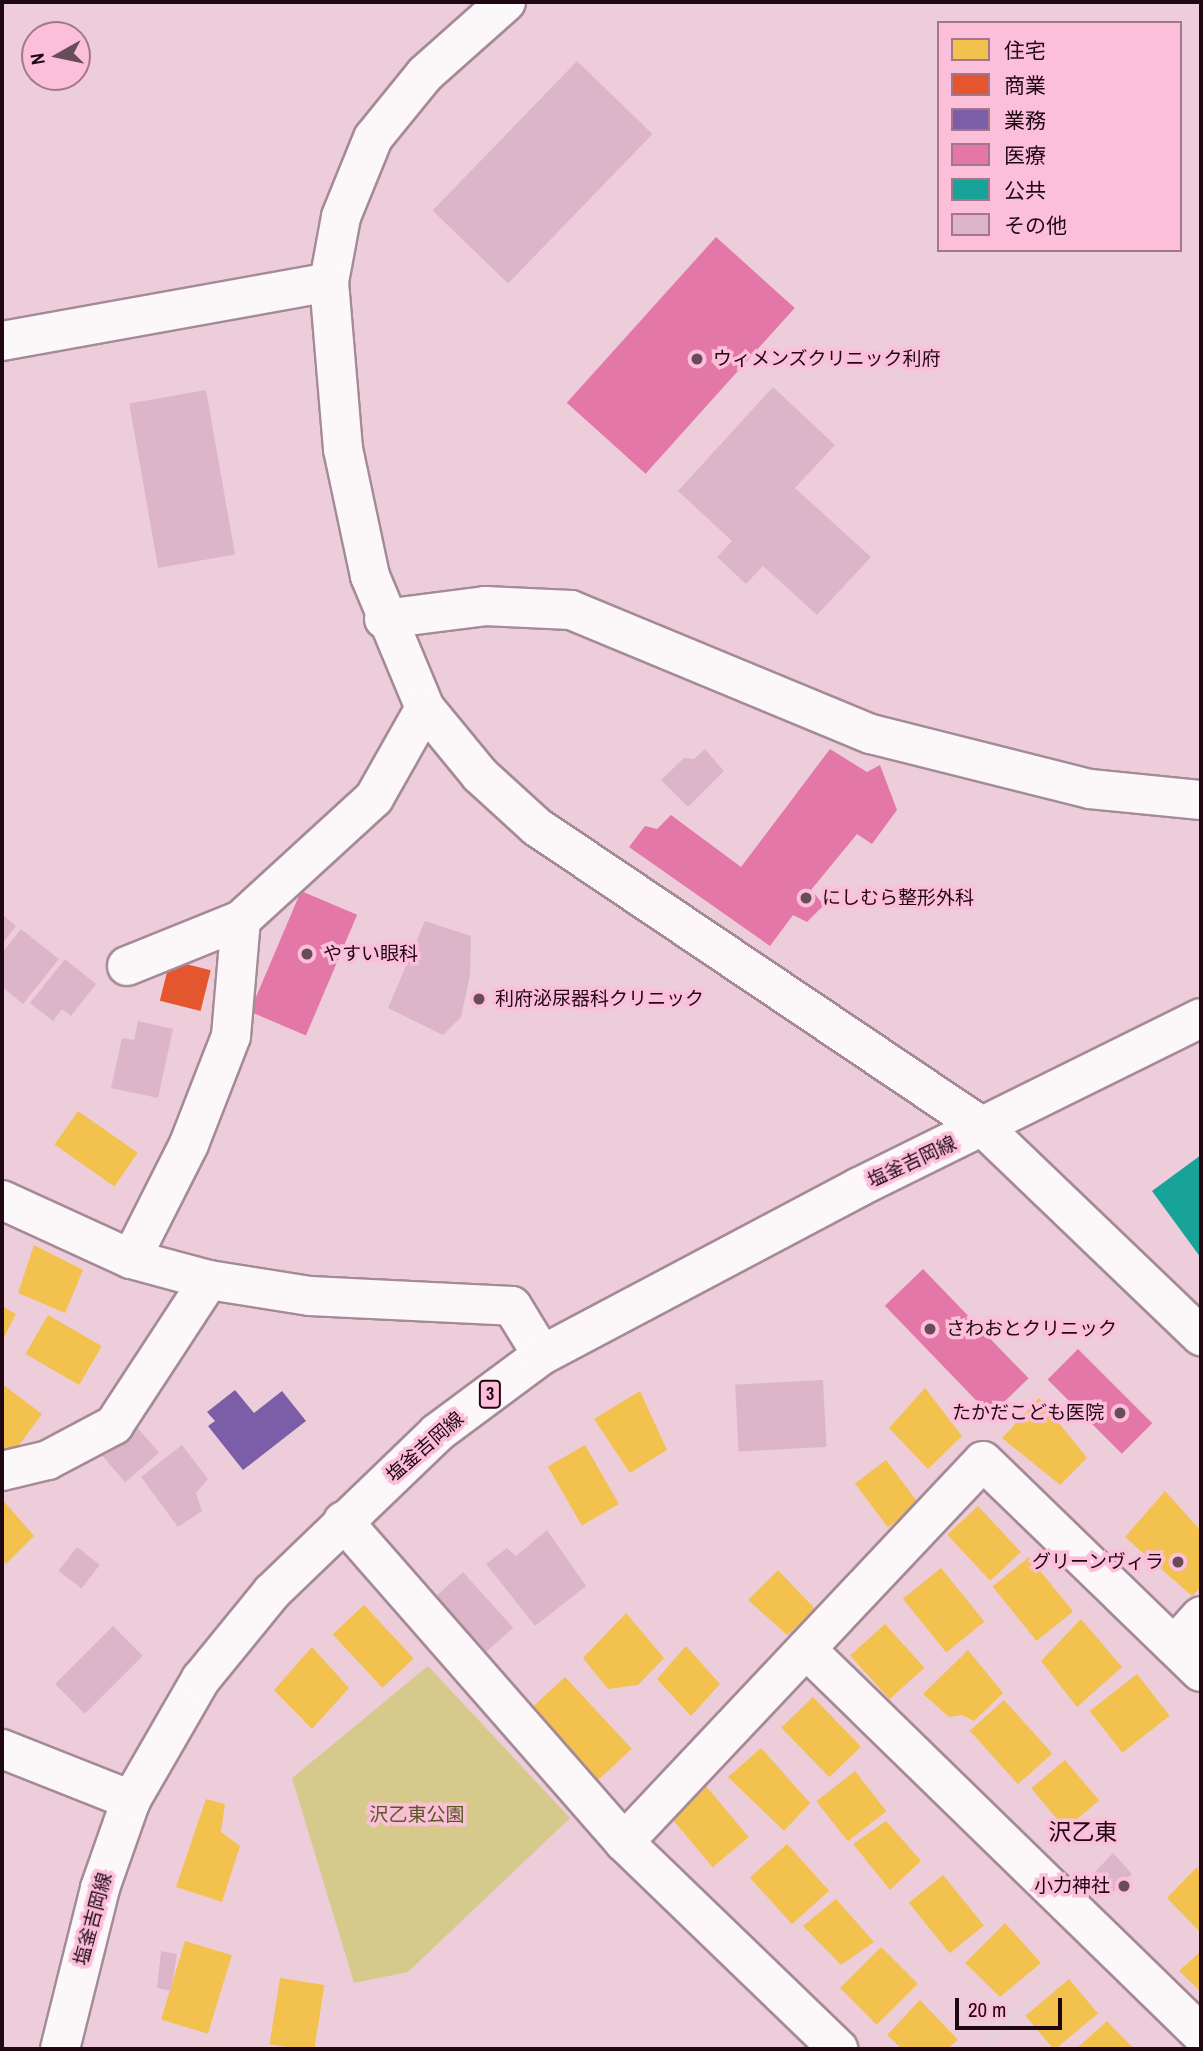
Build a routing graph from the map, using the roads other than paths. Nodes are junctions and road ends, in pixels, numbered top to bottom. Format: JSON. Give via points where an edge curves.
{"nodes":[{"id":1,"x":506,"y":2,"type":"edge"},
{"id":2,"x":329,"y":282,"type":"junction"},
{"id":3,"x":2,"y":341,"type":"edge"},
{"id":4,"x":384,"y":618,"type":"junction"},
{"id":5,"x":425,"y":708,"type":"junction"},
{"id":6,"x":1201,"y":800,"type":"edge"},
{"id":7,"x":241,"y":920,"type":"junction"},
{"id":8,"x":127,"y":966,"type":"dead end"},
{"id":9,"x":1201,"y":1018,"type":"edge"},
{"id":10,"x":984,"y":1128,"type":"junction"},
{"id":11,"x":2,"y":1200,"type":"edge"},
{"id":12,"x":131,"y":1259,"type":"junction"},
{"id":13,"x":209,"y":1280,"type":"junction"},
{"id":14,"x":1201,"y":1336,"type":"edge"},
{"id":15,"x":542,"y":1355,"type":"junction"},
{"id":16,"x":2,"y":1471,"type":"edge"},
{"id":17,"x":343,"y":1521,"type":"junction"},
{"id":18,"x":1201,"y":1616,"type":"edge"},
{"id":19,"x":1174,"y":1646,"type":"junction"},
{"id":20,"x":806,"y":1649,"type":"junction"},
{"id":21,"x":1201,"y":1672,"type":"edge"},
{"id":22,"x":2,"y":1749,"type":"edge"},
{"id":23,"x":131,"y":1800,"type":"junction"},
{"id":24,"x":624,"y":1842,"type":"junction"},
{"id":25,"x":1201,"y":2034,"type":"edge"},
{"id":26,"x":61,"y":2049,"type":"edge"},
{"id":27,"x":838,"y":2049,"type":"edge"}],
"edges":[{"from":1,"to":2,"type":"street","via":[[425,74],[373,138],[341,217]]},
{"from":2,"to":3,"type":"street"},
{"from":2,"to":4,"type":"street","via":[[343,449],[370,576]]},
{"from":4,"to":5,"type":"street"},
{"from":4,"to":6,"type":"street","via":[[485,606],[571,610],[872,734],[1090,789]]},
{"from":5,"to":7,"type":"street","via":[[373,798]]},
{"from":5,"to":10,"type":"street","via":[[480,775],[537,827]]},
{"from":7,"to":8,"type":"street"},
{"from":7,"to":12,"type":"street","via":[[231,1036],[190,1144]]},
{"from":9,"to":10,"type":"street","name":"塩釜吉岡線","number":"3"},
{"from":10,"to":14,"type":"street"},
{"from":10,"to":15,"type":"street","name":"塩釜吉岡線","number":"3","via":[[859,1187]]},
{"from":11,"to":12,"type":"street"},
{"from":12,"to":13,"type":"street"},
{"from":13,"to":15,"type":"street","via":[[310,1296],[512,1306]]},
{"from":13,"to":16,"type":"street","via":[[114,1425],[48,1460]]},
{"from":15,"to":17,"type":"street","name":"塩釜吉岡線","number":"3","via":[[436,1433]]},
{"from":17,"to":23,"type":"street","name":"塩釜吉岡線","number":"3","via":[[272,1592],[201,1679]]},
{"from":17,"to":24,"type":"street"},
{"from":18,"to":19,"type":"street"},
{"from":19,"to":20,"type":"street","via":[[983,1461]]},
{"from":19,"to":21,"type":"street"},
{"from":20,"to":24,"type":"street"},
{"from":20,"to":25,"type":"street"},
{"from":22,"to":23,"type":"street"},
{"from":23,"to":26,"type":"street","name":"塩釜吉岡線","number":"3","via":[[100,1888]]},
{"from":24,"to":27,"type":"street"}]}
